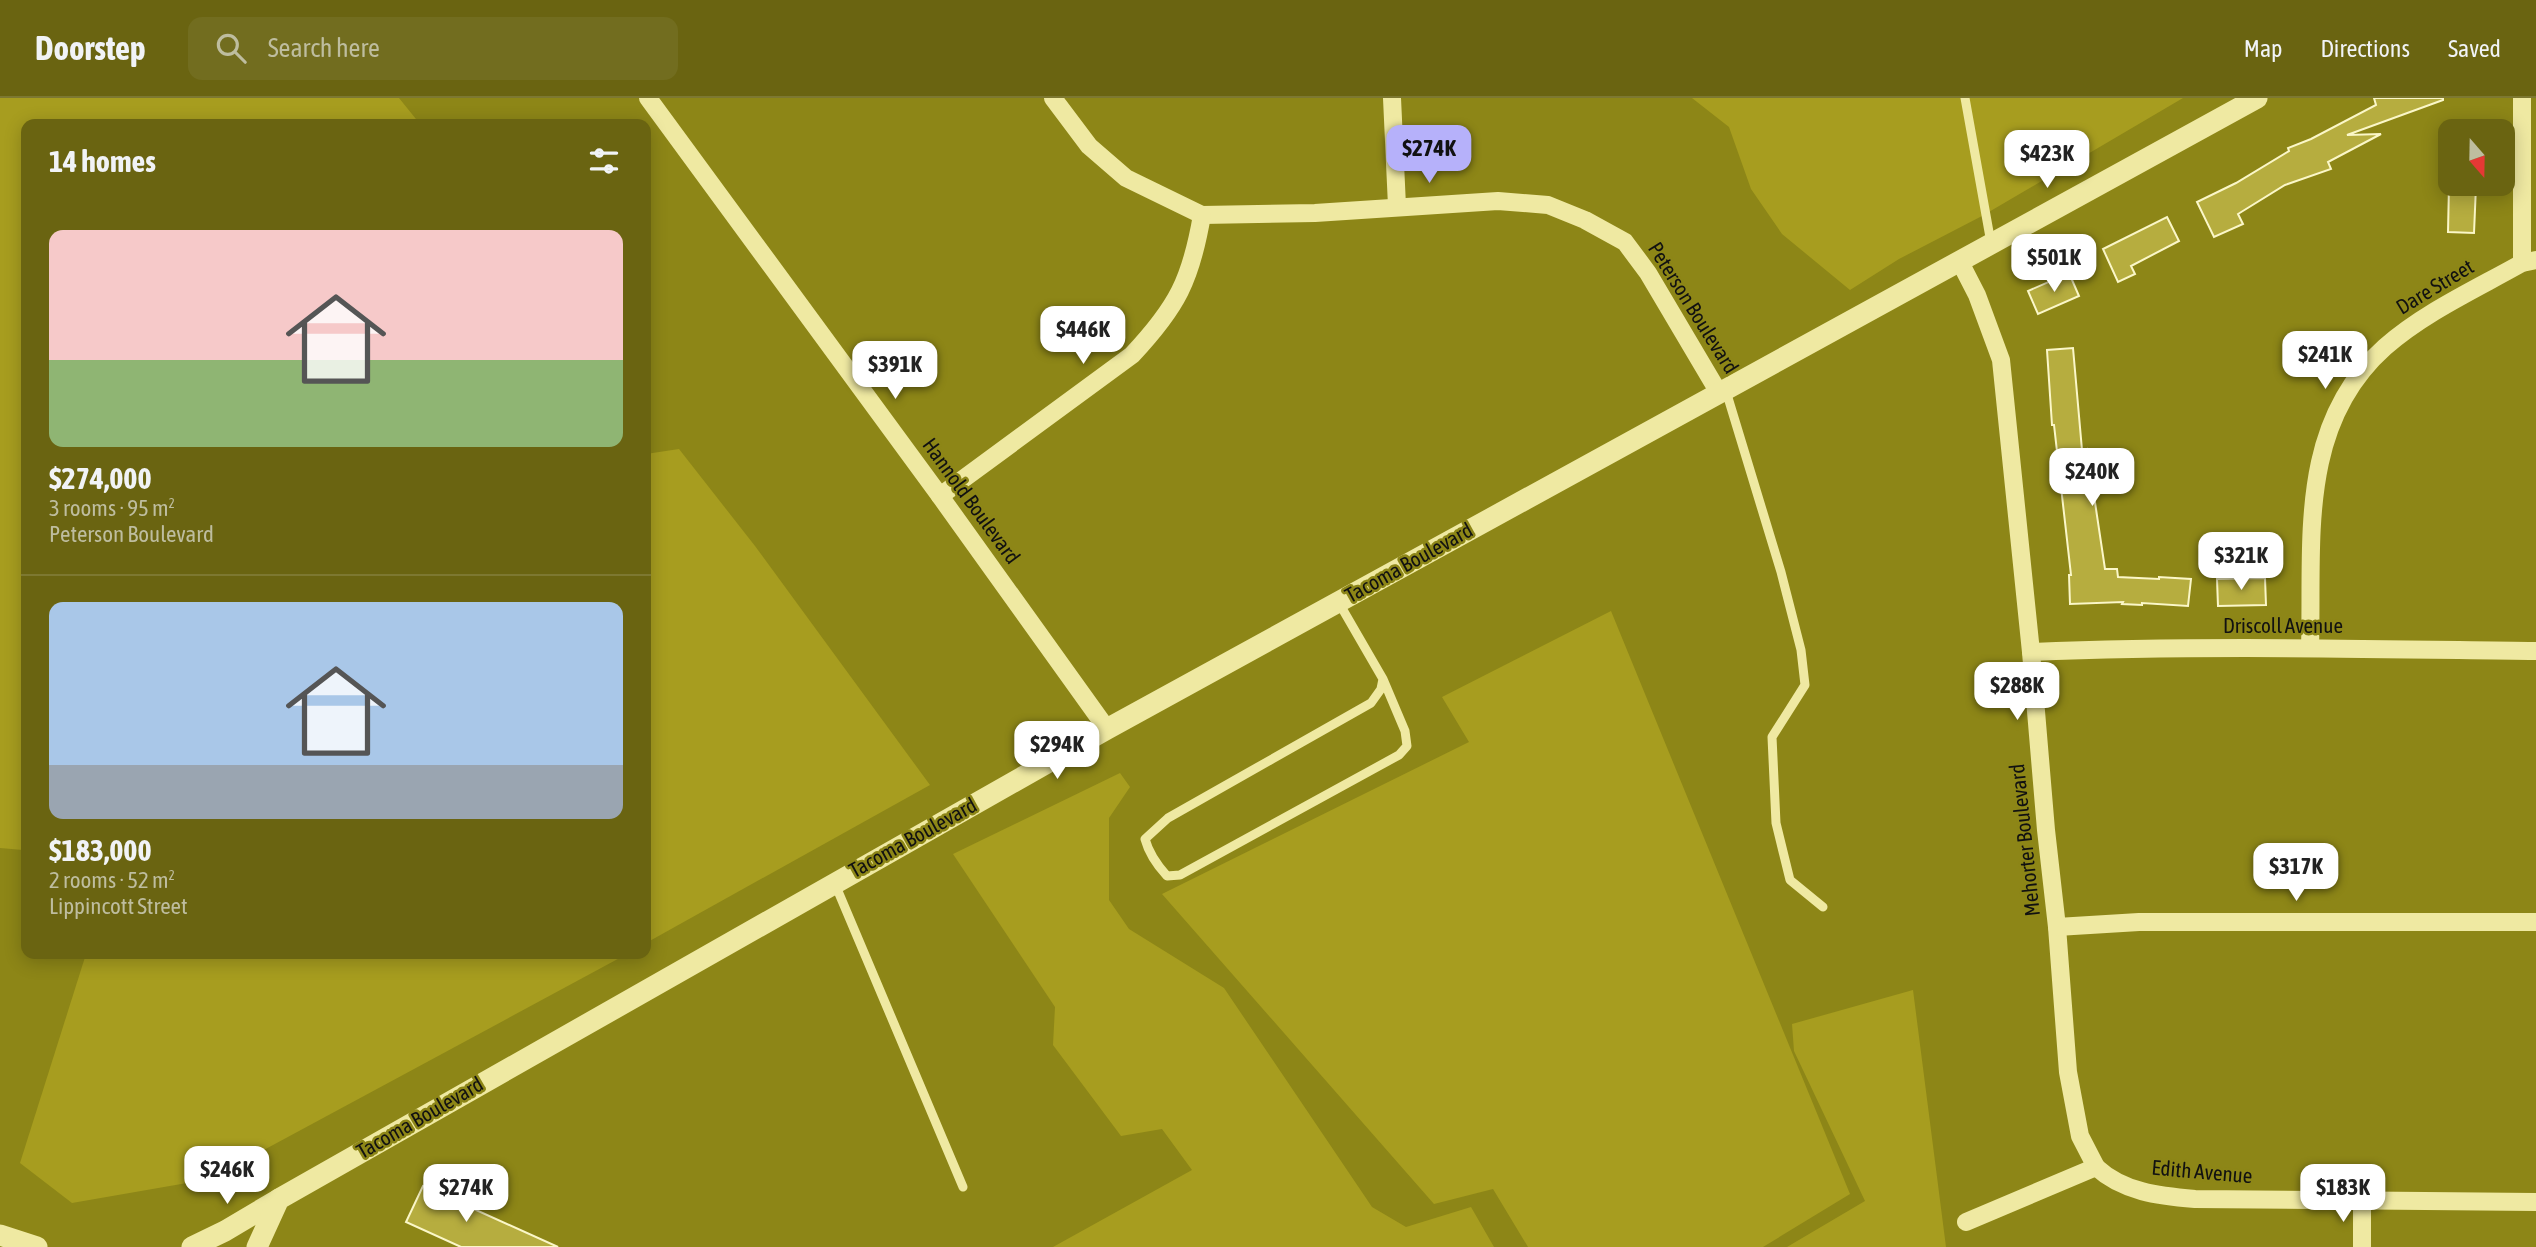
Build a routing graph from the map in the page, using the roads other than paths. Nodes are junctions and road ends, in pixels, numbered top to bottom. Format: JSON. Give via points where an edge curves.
{"nodes":[{"id":1,"x":648,"y":98,"type":"edge"},
{"id":2,"x":1053,"y":98,"type":"edge"},
{"id":3,"x":1392,"y":98,"type":"edge"},
{"id":4,"x":1965,"y":98,"type":"edge"},
{"id":5,"x":2257,"y":98,"type":"edge"},
{"id":6,"x":2522,"y":98,"type":"edge"},
{"id":7,"x":1397,"y":206,"type":"junction"},
{"id":8,"x":1202,"y":215,"type":"junction"},
{"id":9,"x":1992,"y":245,"type":"junction"},
{"id":10,"x":2529,"y":261,"type":"edge"},
{"id":11,"x":1960,"y":262,"type":"junction"},
{"id":12,"x":1723,"y":391,"type":"junction"},
{"id":13,"x":940,"y":496,"type":"junction"},
{"id":14,"x":1338,"y":601,"type":"junction"},
{"id":15,"x":2310,"y":648,"type":"junction"},
{"id":16,"x":2536,"y":651,"type":"edge"},
{"id":17,"x":2031,"y":652,"type":"junction"},
{"id":18,"x":1383,"y":679,"type":"junction"},
{"id":19,"x":1107,"y":729,"type":"junction"},
{"id":20,"x":834,"y":883,"type":"junction"},
{"id":21,"x":1823,"y":907,"type":"dead end"},
{"id":22,"x":2536,"y":922,"type":"edge"},
{"id":23,"x":2057,"y":927,"type":"junction"},
{"id":24,"x":2096,"y":1167,"type":"junction"},
{"id":25,"x":963,"y":1187,"type":"dead end"},
{"id":26,"x":279,"y":1199,"type":"junction"},
{"id":27,"x":2362,"y":1202,"type":"junction"},
{"id":28,"x":2536,"y":1202,"type":"edge"},
{"id":29,"x":1966,"y":1222,"type":"dead end"},
{"id":30,"x":0,"y":1235,"type":"edge"},
{"id":31,"x":37,"y":1247,"type":"edge"},
{"id":32,"x":191,"y":1247,"type":"edge"},
{"id":33,"x":257,"y":1247,"type":"edge"},
{"id":34,"x":2361,"y":1247,"type":"edge"}],
"edges":[{"from":1,"to":13,"type":"street","name":"Hannold Boulevard"},
{"from":2,"to":8,"type":"street","name":"Peterson Boulevard","via":[[1089,146],[1126,178]]},
{"from":3,"to":7,"type":"street"},
{"from":4,"to":9,"type":"lane"},
{"from":5,"to":9,"type":"street","name":"Tacoma Boulevard"},
{"from":6,"to":10,"type":"street"},
{"from":7,"to":8,"type":"street","name":"Peterson Boulevard","via":[[1315,214]]},
{"from":7,"to":12,"type":"street","name":"Peterson Boulevard","via":[[1499,201],[1548,205],[1625,242]]},
{"from":8,"to":13,"type":"street","via":[[1188,277],[1177,301],[1132,355]]},
{"from":9,"to":11,"type":"street","name":"Tacoma Boulevard"},
{"from":10,"to":15,"type":"street","name":"Dare Street","via":[[2416,323],[2385,347],[2344,397],[2319,460]]},
{"from":11,"to":12,"type":"street","name":"Tacoma Boulevard"},
{"from":11,"to":17,"type":"street","name":"Mehorter Boulevard","via":[[2001,360]]},
{"from":12,"to":14,"type":"street","name":"Tacoma Boulevard"},
{"from":12,"to":21,"type":"lane","via":[[1801,650],[1805,685],[1772,737],[1776,823],[1790,880]]},
{"from":13,"to":19,"type":"street","name":"Hannold Boulevard"},
{"from":14,"to":18,"type":"lane"},
{"from":14,"to":19,"type":"street","name":"Tacoma Boulevard"},
{"from":15,"to":16,"type":"street","name":"Driscoll Avenue"},
{"from":15,"to":17,"type":"street","name":"Driscoll Avenue"},
{"from":17,"to":23,"type":"street","name":"Mehorter Boulevard"},
{"from":18,"to":18,"type":"lane","via":[[1371,703],[1153,829],[1145,839],[1158,867],[1167,876],[1180,875],[1399,755],[1407,746],[1405,731]]},
{"from":19,"to":20,"type":"street","name":"Tacoma Boulevard"},
{"from":20,"to":25,"type":"lane"},
{"from":20,"to":26,"type":"street","name":"Tacoma Boulevard"},
{"from":22,"to":23,"type":"street","via":[[2139,922]]},
{"from":23,"to":24,"type":"street","name":"Mehorter Boulevard","via":[[2068,1072],[2080,1136]]},
{"from":24,"to":27,"type":"street","name":"Edith Avenue","via":[[2110,1180],[2155,1195]]},
{"from":24,"to":29,"type":"street"},
{"from":26,"to":32,"type":"street","name":"Tacoma Boulevard"},
{"from":26,"to":33,"type":"street"},
{"from":27,"to":28,"type":"street","name":"Edith Avenue"},
{"from":27,"to":34,"type":"street"},
{"from":30,"to":31,"type":"street"}]}
